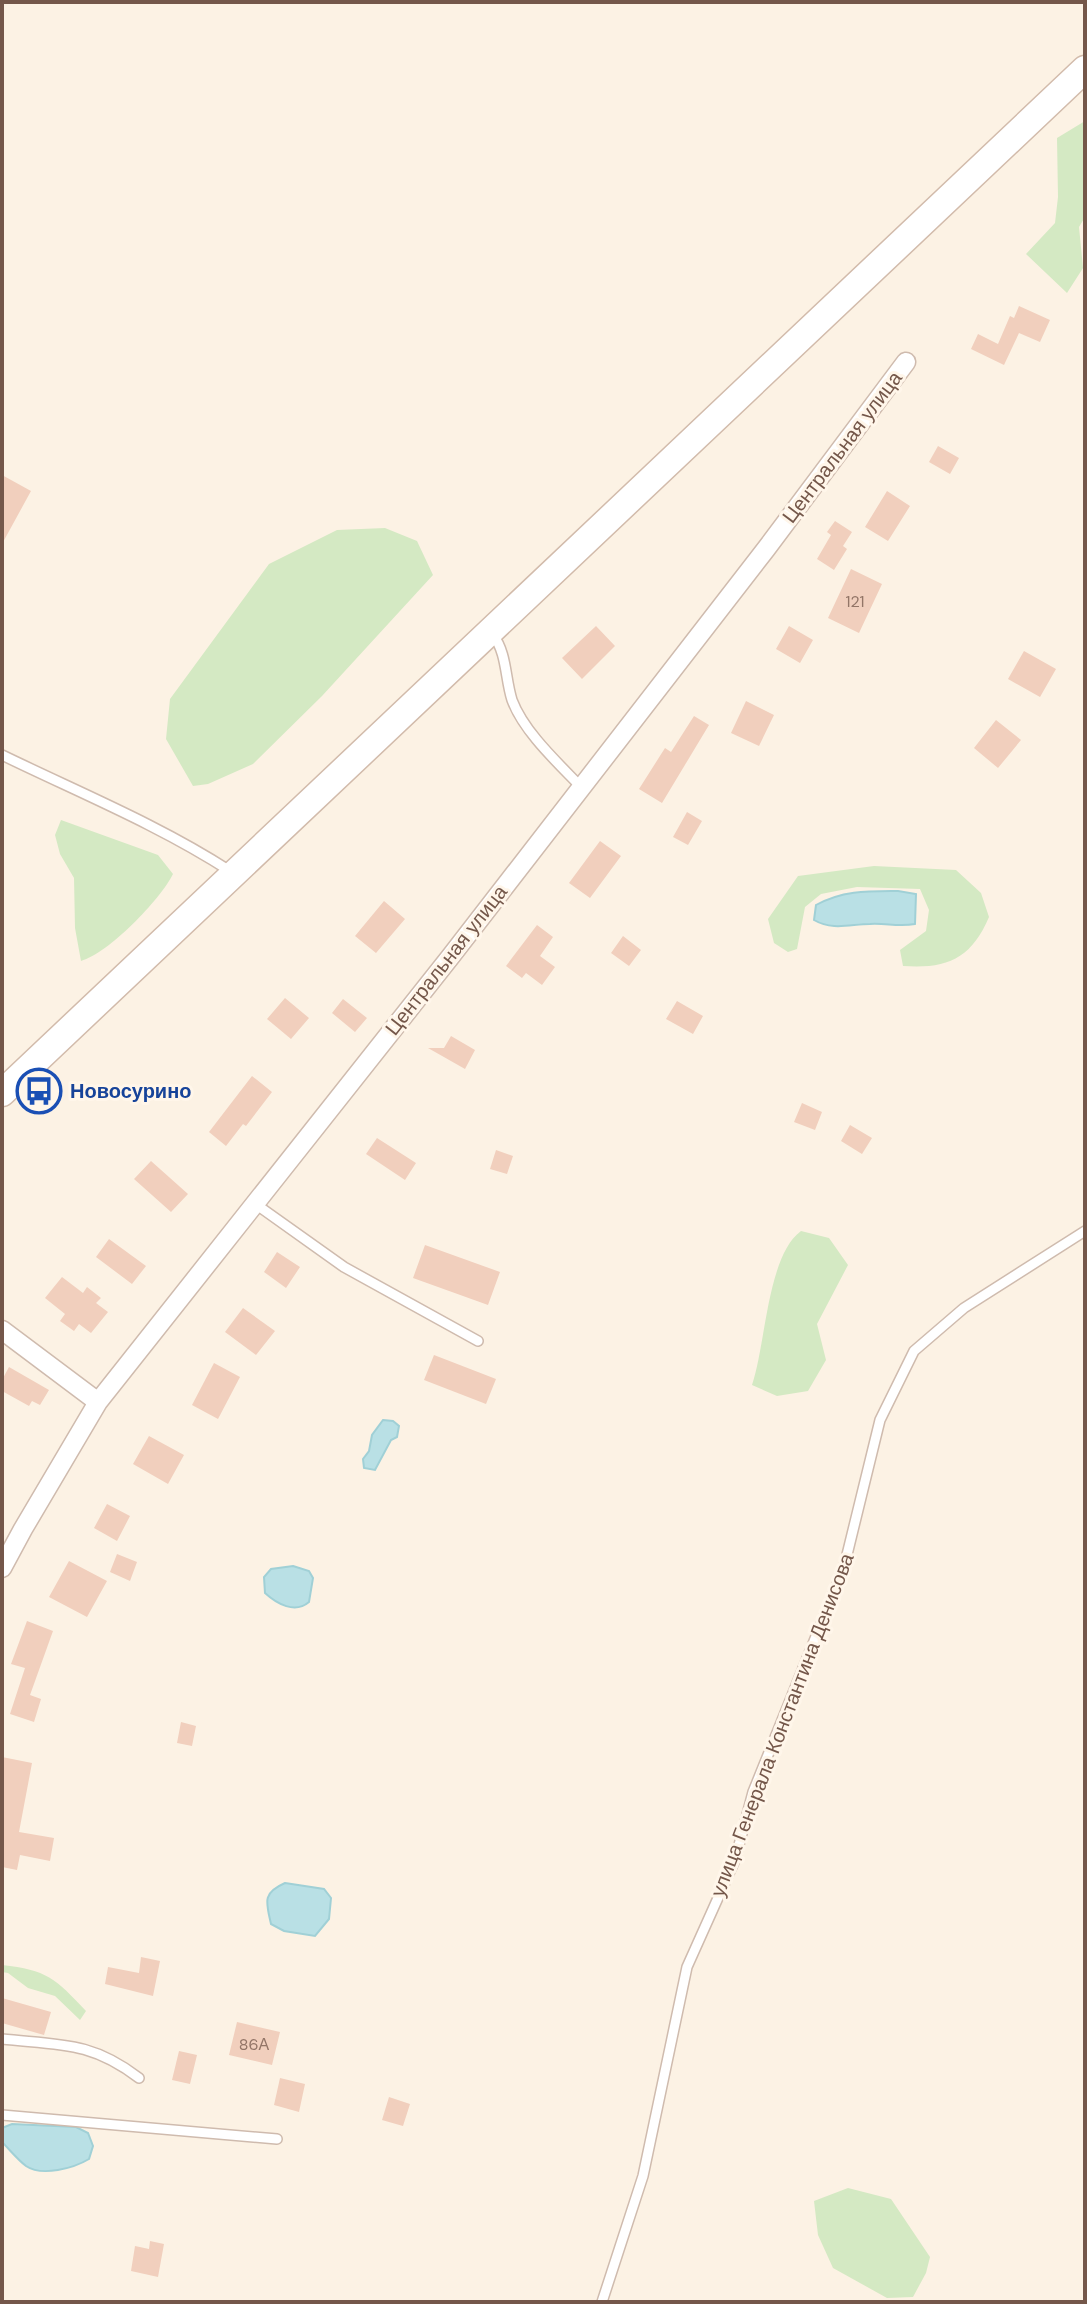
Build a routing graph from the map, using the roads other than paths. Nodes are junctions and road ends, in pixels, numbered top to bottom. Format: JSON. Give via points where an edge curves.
{"nodes":[{"id":1,"x":1085,"y":69,"type":"edge"},
{"id":2,"x":906,"y":362,"type":"dead end"},
{"id":3,"x":491,"y":633,"type":"junction"},
{"id":4,"x":2,"y":755,"type":"edge"},
{"id":5,"x":581,"y":787,"type":"junction"},
{"id":6,"x":233,"y":873,"type":"junction"},
{"id":7,"x":2,"y":1093,"type":"edge"},
{"id":8,"x":254,"y":1203,"type":"junction"},
{"id":9,"x":1085,"y":1231,"type":"edge"},
{"id":10,"x":2,"y":1330,"type":"edge"},
{"id":11,"x":478,"y":1341,"type":"dead end"},
{"id":12,"x":98,"y":1402,"type":"junction"},
{"id":13,"x":2,"y":1568,"type":"edge"},
{"id":14,"x":2,"y":2039,"type":"edge"},
{"id":15,"x":139,"y":2078,"type":"dead end"},
{"id":16,"x":2,"y":2115,"type":"edge"},
{"id":17,"x":277,"y":2139,"type":"dead end"},
{"id":18,"x":602,"y":2302,"type":"edge"}],
"edges":[{"from":1,"to":3,"type":"main road"},
{"from":2,"to":5,"type":"street","name":"Центральная улица"},
{"from":3,"to":5,"type":"lane","via":[[500,644],[513,701],[541,745]]},
{"from":3,"to":6,"type":"main road"},
{"from":4,"to":6,"type":"lane"},
{"from":5,"to":8,"type":"street","name":"Центральная улица"},
{"from":6,"to":7,"type":"main road"},
{"from":8,"to":11,"type":"lane","via":[[344,1267]]},
{"from":8,"to":12,"type":"street","name":"Центральная улица"},
{"from":9,"to":18,"type":"lane","name":"улица Генерала Константина Денисова","via":[[964,1308],[914,1351],[880,1420],[844,1567],[753,1792],[735,1860],[687,1967],[643,2176]]},
{"from":10,"to":12,"type":"street"},
{"from":12,"to":13,"type":"street","name":"Центральная улица"},
{"from":14,"to":15,"type":"lane","via":[[74,2045],[116,2060]]},
{"from":16,"to":17,"type":"lane"}]}
